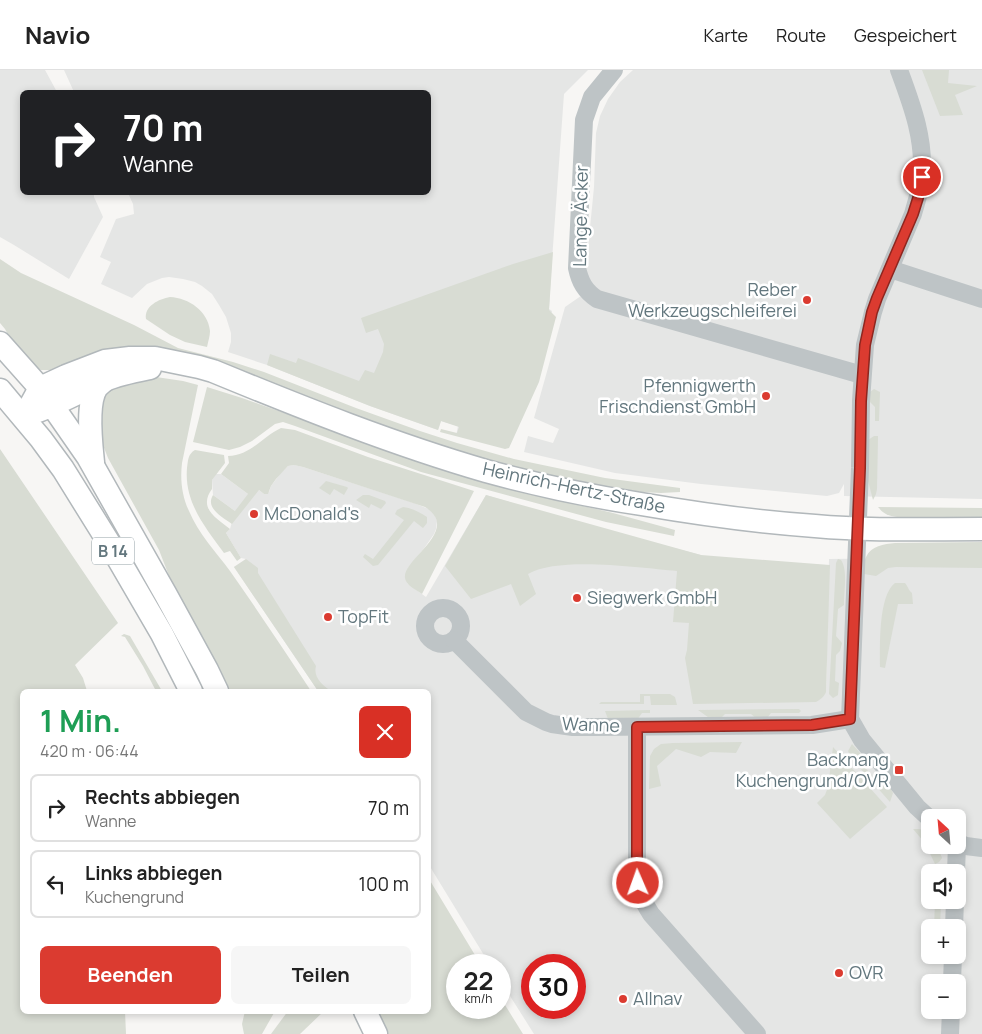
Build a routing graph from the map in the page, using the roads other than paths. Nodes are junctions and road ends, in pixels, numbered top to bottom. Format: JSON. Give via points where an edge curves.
{"nodes":[{"id":1,"x":614,"y":70,"type":"edge"},
{"id":2,"x":899,"y":70,"type":"edge"},
{"id":3,"x":890,"y":269,"type":"junction"},
{"id":4,"x":982,"y":299,"type":"edge"},
{"id":5,"x":0,"y":343,"type":"edge"},
{"id":6,"x":184,"y":364,"type":"junction"},
{"id":7,"x":862,"y":375,"type":"junction"},
{"id":8,"x":106,"y":379,"type":"junction"},
{"id":9,"x":0,"y":390,"type":"edge"},
{"id":10,"x":46,"y":397,"type":"junction"},
{"id":11,"x":24,"y":417,"type":"junction"},
{"id":12,"x":93,"y":466,"type":"junction"},
{"id":13,"x":858,"y":528,"type":"junction"},
{"id":14,"x":982,"y":529,"type":"edge"},
{"id":15,"x":454,"y":640,"type":"dead end"},
{"id":16,"x":190,"y":689,"type":"edge"},
{"id":17,"x":216,"y":689,"type":"edge"},
{"id":18,"x":850,"y":719,"type":"junction"},
{"id":19,"x":637,"y":727,"type":"junction"},
{"id":20,"x":921,"y":811,"type":"edge"},
{"id":21,"x":966,"y":846,"type":"edge"},
{"id":22,"x":982,"y":848,"type":"edge"},
{"id":23,"x":366,"y":1014,"type":"edge"},
{"id":24,"x":951,"y":1019,"type":"edge"},
{"id":25,"x":376,"y":1034,"type":"edge"},
{"id":26,"x":757,"y":1034,"type":"edge"},
{"id":27,"x":950,"y":1034,"type":"edge"}],
"edges":[{"from":1,"to":7,"type":"street","name":"Lange Äcker","via":[[592,97],[584,120],[578,268],[585,288],[597,299]]},
{"from":2,"to":3,"type":"street","via":[[915,114],[922,177],[913,214]]},
{"from":3,"to":4,"type":"street"},
{"from":3,"to":7,"type":"street","via":[[872,312]]},
{"from":5,"to":10,"type":"main road","number":"B 14"},
{"from":6,"to":8,"type":"main road","name":"Heinrich-Hertz-Straße","via":[[155,367]]},
{"from":6,"to":10,"type":"main road","name":"Heinrich-Hertz-Straße","via":[[155,358],[104,361],[66,376]]},
{"from":6,"to":13,"type":"main road","name":"Heinrich-Hertz-Straße","via":[[213,371],[424,451],[537,484],[704,514]]},
{"from":7,"to":13,"type":"street"},
{"from":8,"to":10,"type":"main road","name":"Heinrich-Hertz-Straße"},
{"from":8,"to":12,"type":"main road","via":[[96,388],[91,405]]},
{"from":9,"to":11,"type":"main road","number":"B 14"},
{"from":10,"to":11,"type":"main road","name":"Heinrich-Hertz-Straße"},
{"from":10,"to":12,"type":"main road","number":"B 14"},
{"from":11,"to":16,"type":"main road","number":"B 14","via":[[63,470],[109,543]]},
{"from":12,"to":17,"type":"main road","number":"B 14"},
{"from":13,"to":14,"type":"main road","name":"Heinrich-Hertz-Straße"},
{"from":13,"to":18,"type":"street"},
{"from":15,"to":19,"type":"street","name":"Wanne","via":[[526,712],[536,718],[573,727]]},
{"from":18,"to":19,"type":"street","name":"Wanne","via":[[812,725]]},
{"from":18,"to":20,"type":"street","via":[[862,740]]},
{"from":19,"to":26,"type":"street","via":[[637,872],[640,894],[651,914]]},
{"from":21,"to":22,"type":"street"},
{"from":23,"to":25,"type":"main road"},
{"from":24,"to":27,"type":"street"}]}
